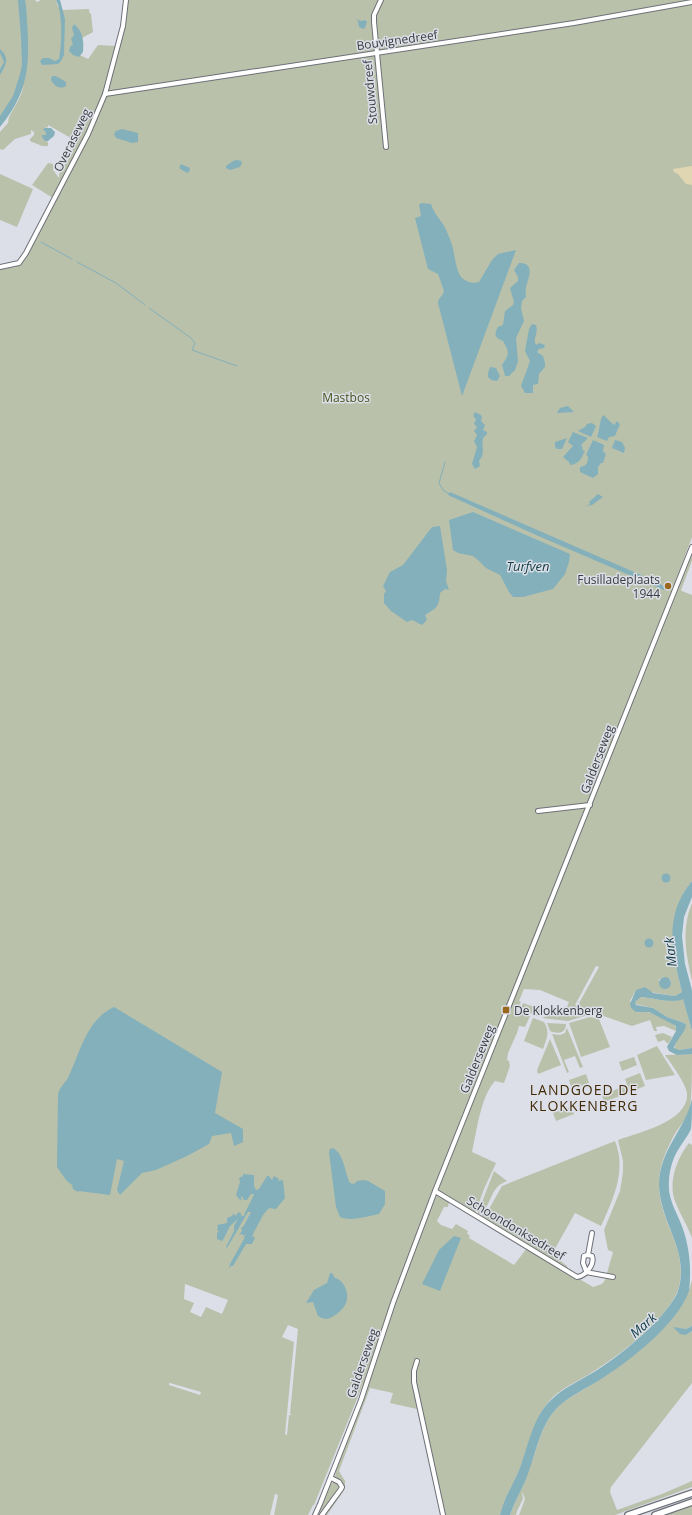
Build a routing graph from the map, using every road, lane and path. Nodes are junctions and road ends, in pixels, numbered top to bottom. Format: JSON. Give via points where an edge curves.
{"nodes":[{"id":1,"x":126,"y":0,"type":"edge"},
{"id":2,"x":381,"y":0,"type":"edge"},
{"id":3,"x":692,"y":2,"type":"edge"},
{"id":4,"x":377,"y":53,"type":"junction"},
{"id":5,"x":105,"y":94,"type":"junction"},
{"id":6,"x":386,"y":147,"type":"dead end"},
{"id":7,"x":0,"y":266,"type":"edge"},
{"id":8,"x":692,"y":547,"type":"edge"},
{"id":9,"x":590,"y":805,"type":"junction"},
{"id":10,"x":538,"y":811,"type":"dead end"},
{"id":11,"x":435,"y":1191,"type":"junction"},
{"id":12,"x":592,"y":1233,"type":"dead end"},
{"id":13,"x":588,"y":1255,"type":"junction"},
{"id":14,"x":586,"y":1271,"type":"junction"},
{"id":15,"x":613,"y":1277,"type":"dead end"},
{"id":16,"x":417,"y":1361,"type":"dead end"},
{"id":17,"x":331,"y":1478,"type":"junction"},
{"id":18,"x":692,"y":1492,"type":"edge"},
{"id":19,"x":692,"y":1502,"type":"edge"},
{"id":20,"x":314,"y":1515,"type":"edge"},
{"id":21,"x":322,"y":1515,"type":"edge"},
{"id":22,"x":443,"y":1515,"type":"edge"},
{"id":23,"x":628,"y":1515,"type":"edge"},
{"id":24,"x":655,"y":1515,"type":"edge"}],
"edges":[{"from":1,"to":5,"type":"street","name":"Overaseweg","via":[[123,26]]},
{"from":2,"to":4,"type":"street","name":"Stouwdreef","via":[[374,15]]},
{"from":3,"to":4,"type":"street","name":"Bouvignedreef"},
{"from":4,"to":5,"type":"street","name":"Bouvignedreef"},
{"from":4,"to":6,"type":"street","name":"Stouwdreef"},
{"from":5,"to":7,"type":"street","name":"Overaseweg","via":[[88,134],[26,253],[19,263]]},
{"from":8,"to":9,"type":"street","name":"Galderseweg"},
{"from":9,"to":10,"type":"street"},
{"from":9,"to":11,"type":"street","name":"Galderseweg"},
{"from":11,"to":14,"type":"street","name":"Schoondonksedreef","via":[[577,1277]]},
{"from":11,"to":17,"type":"street","name":"Galderseweg"},
{"from":12,"to":13,"type":"street","name":"Schoondonksedreef"},
{"from":13,"to":14,"type":"street","name":"Schoondonksedreef","via":[[583,1258]]},
{"from":13,"to":14,"type":"street","name":"Schoondonksedreef","via":[[593,1256],[593,1259]]},
{"from":14,"to":15,"type":"street","name":"Schoondonksedreef"},
{"from":16,"to":22,"type":"street","via":[[414,1382]]},
{"from":17,"to":20,"type":"street","name":"Galderseweg"},
{"from":17,"to":21,"type":"street","via":[[342,1487]]},
{"from":18,"to":23,"type":"highway"},
{"from":19,"to":24,"type":"highway"}]}
